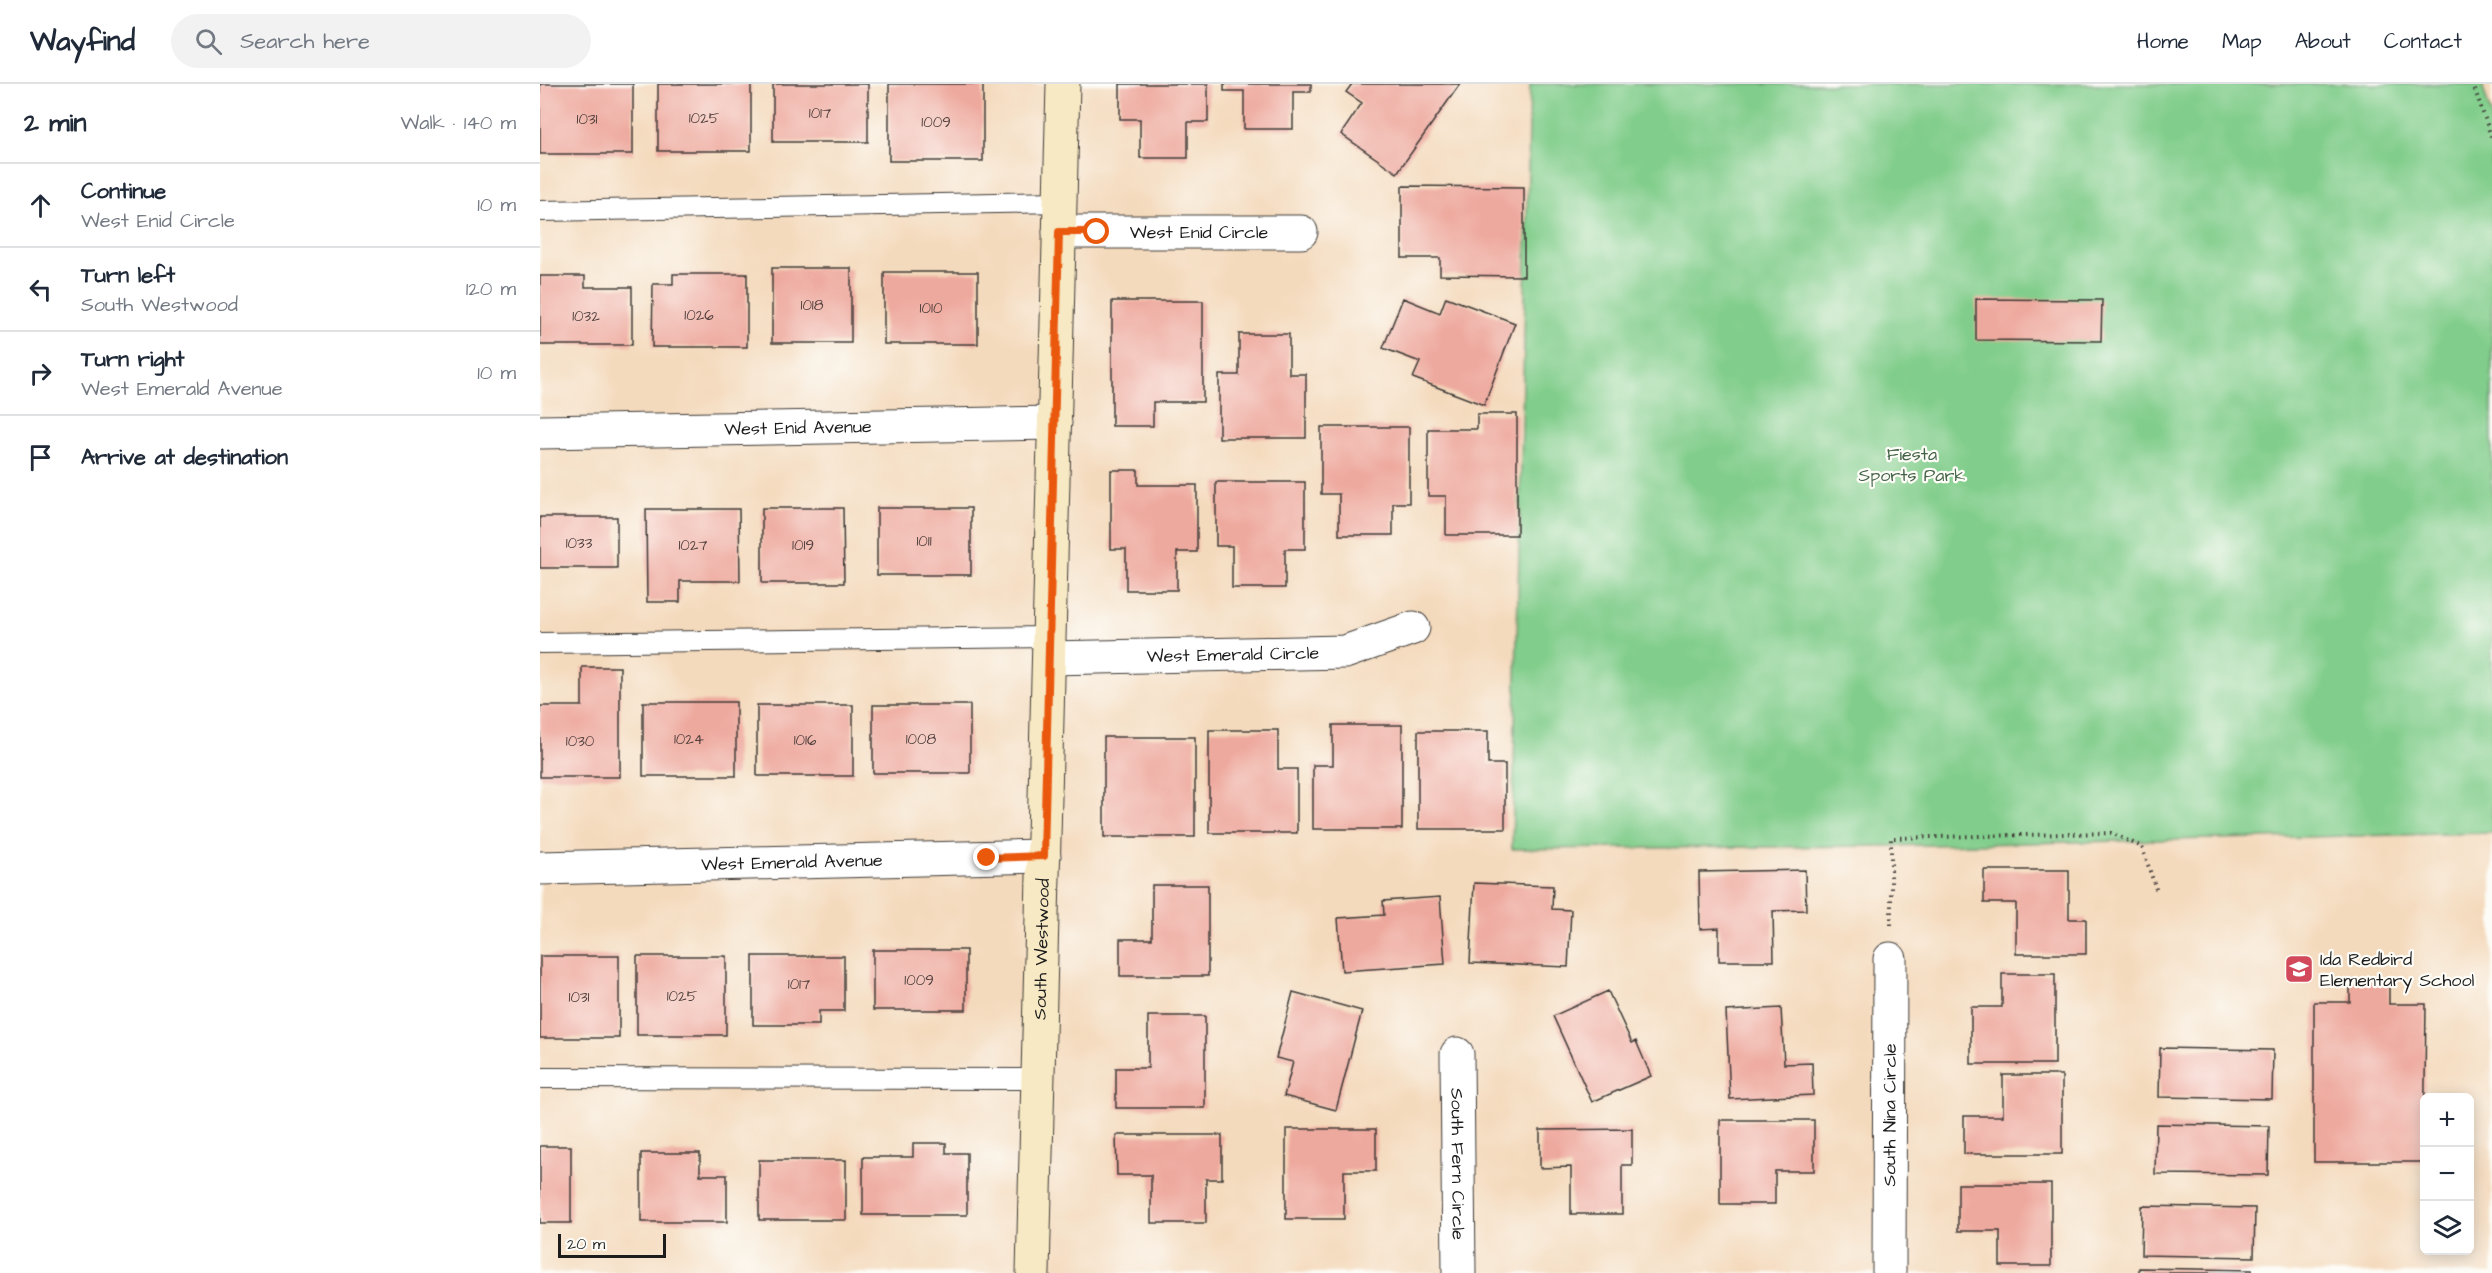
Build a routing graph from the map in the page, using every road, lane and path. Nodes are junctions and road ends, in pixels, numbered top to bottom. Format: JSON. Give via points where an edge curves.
{"nodes":[{"id":1,"x":1063,"y":84,"type":"edge"},
{"id":2,"x":2473,"y":84,"type":"edge"},
{"id":3,"x":2492,"y":139,"type":"edge"},
{"id":4,"x":540,"y":211,"type":"edge"},
{"id":5,"x":1060,"y":217,"type":"junction"},
{"id":6,"x":1301,"y":232,"type":"dead end"},
{"id":7,"x":1055,"y":423,"type":"junction"},
{"id":8,"x":540,"y":432,"type":"edge"},
{"id":9,"x":1413,"y":628,"type":"dead end"},
{"id":10,"x":540,"y":643,"type":"edge"},
{"id":11,"x":1049,"y":647,"type":"junction"},
{"id":12,"x":1044,"y":856,"type":"junction"},
{"id":13,"x":540,"y":867,"type":"edge"},
{"id":14,"x":2157,"y":892,"type":"dead end"},
{"id":15,"x":1890,"y":959,"type":"joint"},
{"id":16,"x":1457,"y":1054,"type":"dead end"},
{"id":17,"x":540,"y":1078,"type":"edge"},
{"id":18,"x":1039,"y":1079,"type":"junction"},
{"id":19,"x":1034,"y":1273,"type":"edge"},
{"id":20,"x":1459,"y":1273,"type":"edge"},
{"id":21,"x":1889,"y":1273,"type":"edge"}],
"edges":[{"from":1,"to":5,"type":"street","name":"South Westwood"},
{"from":2,"to":3,"type":"path"},
{"from":4,"to":5,"type":"lane"},
{"from":5,"to":6,"type":"street","name":"West Enid Circle"},
{"from":5,"to":7,"type":"street","name":"South Westwood"},
{"from":7,"to":8,"type":"street","name":"West Enid Avenue"},
{"from":7,"to":11,"type":"street","name":"South Westwood"},
{"from":9,"to":11,"type":"street","name":"West Emerald Circle","via":[[1345,652]]},
{"from":10,"to":11,"type":"lane"},
{"from":11,"to":12,"type":"street","name":"South Westwood"},
{"from":12,"to":13,"type":"street","name":"West Emerald Avenue"},
{"from":12,"to":18,"type":"street","name":"South Westwood"},
{"from":14,"to":15,"type":"path","via":[[2142,847],[2111,832],[1891,838]]},
{"from":15,"to":21,"type":"street","name":"South Nina Circle"},
{"from":16,"to":20,"type":"street","name":"South Fern Circle"},
{"from":17,"to":18,"type":"lane"},
{"from":18,"to":19,"type":"street","name":"South Westwood"}]}
